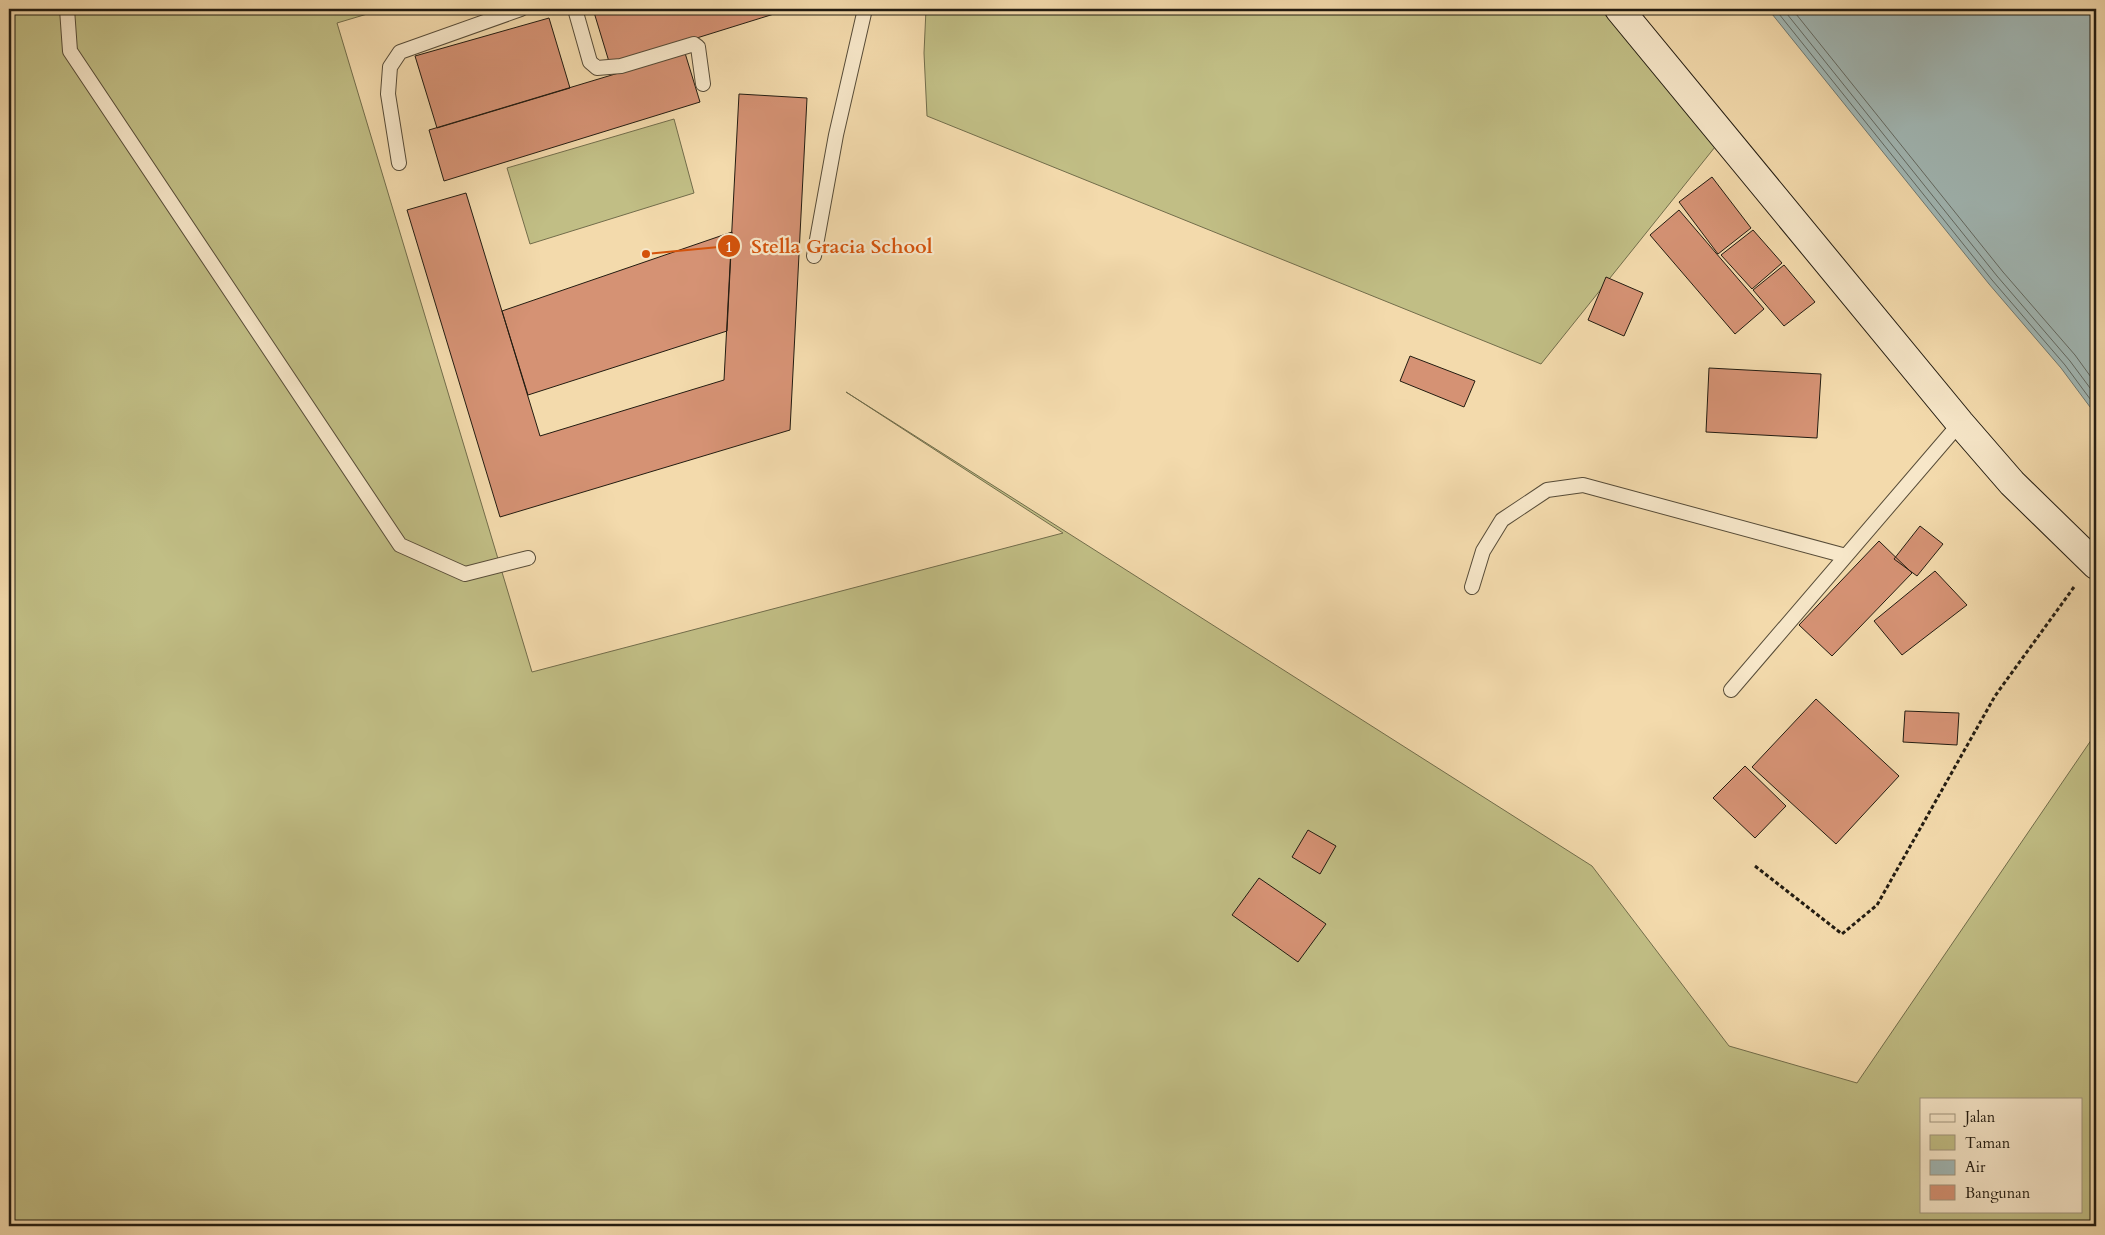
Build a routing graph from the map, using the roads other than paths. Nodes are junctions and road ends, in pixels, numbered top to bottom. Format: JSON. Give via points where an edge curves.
{"nodes":[{"id":1,"x":68,"y":9,"type":"edge"},
{"id":2,"x":521,"y":9,"type":"edge"},
{"id":3,"x":575,"y":9,"type":"edge"},
{"id":4,"x":865,"y":9,"type":"edge"},
{"id":5,"x":1619,"y":9,"type":"edge"},
{"id":6,"x":501,"y":12,"type":"edge"},
{"id":7,"x":703,"y":84,"type":"dead end"},
{"id":8,"x":399,"y":163,"type":"dead end"},
{"id":9,"x":814,"y":256,"type":"dead end"},
{"id":10,"x":1960,"y":423,"type":"junction"},
{"id":11,"x":1846,"y":556,"type":"junction"},
{"id":12,"x":528,"y":558,"type":"dead end"},
{"id":13,"x":2094,"y":564,"type":"edge"},
{"id":14,"x":1472,"y":587,"type":"dead end"},
{"id":15,"x":1731,"y":690,"type":"dead end"}],
"edges":[{"from":1,"to":12,"type":"lane","via":[[70,51],[400,545],[465,574]]},
{"from":2,"to":6,"type":"lane"},
{"from":3,"to":7,"type":"lane","via":[[590,62],[597,68],[621,66],[694,44],[698,47]]},
{"from":4,"to":9,"type":"lane","via":[[836,136]]},
{"from":5,"to":10,"type":"street"},
{"from":6,"to":8,"type":"lane","via":[[400,52],[390,67],[388,94]]},
{"from":10,"to":11,"type":"lane"},
{"from":10,"to":13,"type":"street","via":[[2012,483]]},
{"from":11,"to":14,"type":"lane","via":[[1583,485],[1547,490],[1502,520],[1483,551]]},
{"from":11,"to":15,"type":"lane"}]}
